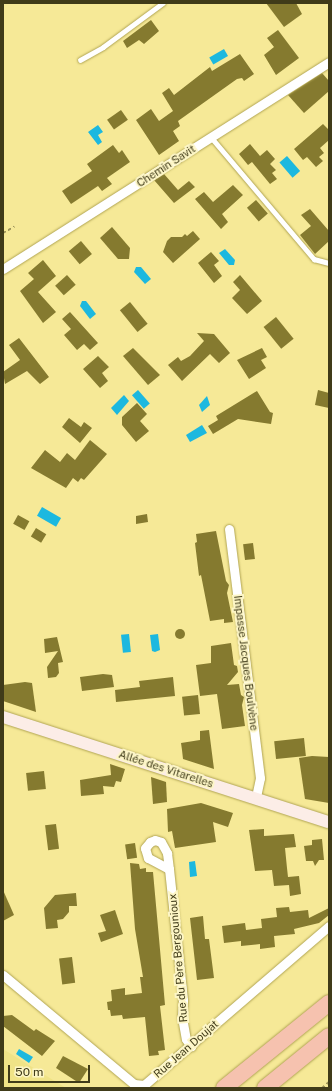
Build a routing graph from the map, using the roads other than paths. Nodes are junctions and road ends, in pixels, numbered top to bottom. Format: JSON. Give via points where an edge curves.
{"nodes":[{"id":1,"x":163,"y":3,"type":"edge"},
{"id":2,"x":80,"y":60,"type":"dead end"},
{"id":3,"x":329,"y":62,"type":"edge"},
{"id":4,"x":211,"y":137,"type":"junction"},
{"id":5,"x":329,"y":263,"type":"edge"},
{"id":6,"x":3,"y":269,"type":"edge"},
{"id":7,"x":229,"y":529,"type":"dead end"},
{"id":8,"x":3,"y":716,"type":"edge"},
{"id":9,"x":256,"y":797,"type":"junction"},
{"id":10,"x":329,"y":822,"type":"edge"},
{"id":11,"x":169,"y":869,"type":"dead end"},
{"id":12,"x":329,"y":926,"type":"edge"},
{"id":13,"x":3,"y":975,"type":"edge"},
{"id":14,"x":329,"y":1003,"type":"edge"},
{"id":15,"x":329,"y":1036,"type":"edge"},
{"id":16,"x":191,"y":1046,"type":"junction"},
{"id":17,"x":224,"y":1088,"type":"edge"},
{"id":18,"x":265,"y":1088,"type":"edge"}],
"edges":[{"from":1,"to":2,"type":"lane","via":[[103,47]]},
{"from":3,"to":4,"type":"street","name":"Chemin Savit"},
{"from":4,"to":5,"type":"lane","via":[[314,259]]},
{"from":4,"to":6,"type":"street","name":"Chemin Savit"},
{"from":7,"to":9,"type":"street","name":"Impasse Jacques Boulvène","via":[[260,778]]},
{"from":8,"to":9,"type":"main road","name":"Allée des Vitarelles"},
{"from":9,"to":10,"type":"main road","name":"Allée des Vitarelles"},
{"from":11,"to":16,"type":"street","name":"Rue du Père Bergounioux","via":[[183,1000],[182,1017],[186,1039]]},
{"from":12,"to":16,"type":"street","name":"Rue Jean Doujat"},
{"from":13,"to":16,"type":"street","name":"Rue Jean Doujat","via":[[134,1084],[144,1086]]},
{"from":14,"to":17,"type":"highway"},
{"from":15,"to":18,"type":"highway"}]}
